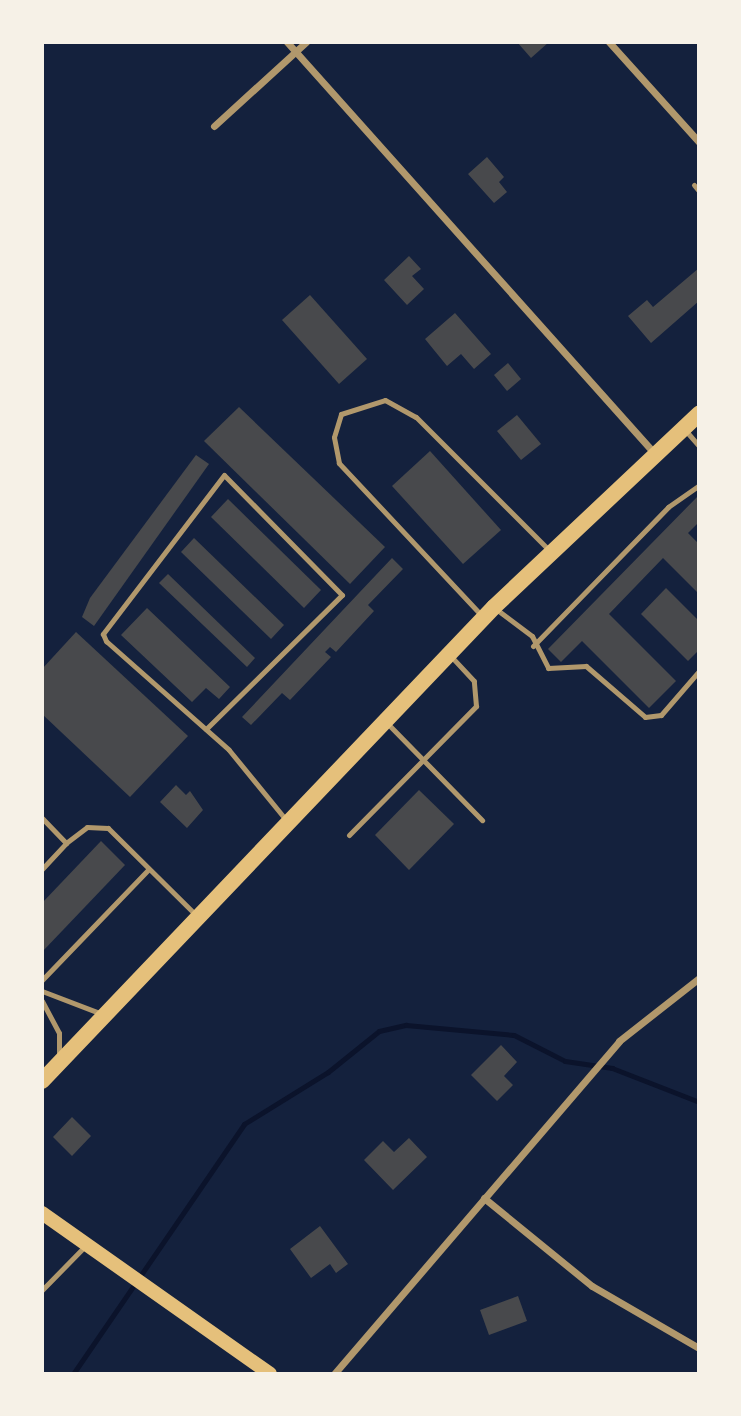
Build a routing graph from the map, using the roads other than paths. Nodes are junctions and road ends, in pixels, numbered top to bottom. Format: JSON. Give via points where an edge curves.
{"nodes":[{"id":1,"x":288,"y":42,"type":"edge"},
{"id":2,"x":306,"y":42,"type":"edge"},
{"id":3,"x":609,"y":42,"type":"edge"},
{"id":4,"x":295,"y":51,"type":"junction"},
{"id":5,"x":214,"y":126,"type":"dead end"},
{"id":6,"x":699,"y":142,"type":"edge"},
{"id":7,"x":699,"y":414,"type":"edge"},
{"id":8,"x":684,"y":428,"type":"junction"},
{"id":9,"x":699,"y":446,"type":"edge"},
{"id":10,"x":656,"y":455,"type":"junction"},
{"id":11,"x":699,"y":485,"type":"edge"},
{"id":12,"x":552,"y":553,"type":"junction"},
{"id":13,"x":489,"y":612,"type":"junction"},
{"id":14,"x":533,"y":646,"type":"junction"},
{"id":15,"x":449,"y":654,"type":"junction"},
{"id":16,"x":699,"y":671,"type":"edge"},
{"id":17,"x":385,"y":721,"type":"junction"},
{"id":18,"x":206,"y":729,"type":"junction"},
{"id":19,"x":422,"y":760,"type":"junction"},
{"id":20,"x":42,"y":818,"type":"edge"},
{"id":21,"x":482,"y":820,"type":"dead end"},
{"id":22,"x":288,"y":823,"type":"junction"},
{"id":23,"x":349,"y":835,"type":"dead end"},
{"id":24,"x":66,"y":844,"type":"junction"},
{"id":25,"x":42,"y":869,"type":"edge"},
{"id":26,"x":149,"y":869,"type":"junction"},
{"id":27,"x":198,"y":918,"type":"junction"},
{"id":28,"x":699,"y":978,"type":"edge"},
{"id":29,"x":42,"y":980,"type":"edge"},
{"id":30,"x":42,"y":991,"type":"edge"},
{"id":31,"x":42,"y":1001,"type":"edge"},
{"id":32,"x":105,"y":1014,"type":"junction"},
{"id":33,"x":48,"y":1070,"type":"edge"},
{"id":34,"x":485,"y":1198,"type":"junction"},
{"id":35,"x":42,"y":1213,"type":"edge"},
{"id":36,"x":87,"y":1244,"type":"junction"},
{"id":37,"x":42,"y":1290,"type":"edge"},
{"id":38,"x":699,"y":1348,"type":"edge"},
{"id":39,"x":262,"y":1372,"type":"edge"},
{"id":40,"x":334,"y":1374,"type":"edge"}],
"edges":[{"from":1,"to":4,"type":"street"},
{"from":2,"to":4,"type":"street"},
{"from":3,"to":6,"type":"street"},
{"from":4,"to":5,"type":"street"},
{"from":4,"to":10,"type":"street"},
{"from":7,"to":8,"type":"main road"},
{"from":8,"to":9,"type":"lane"},
{"from":8,"to":10,"type":"main road"},
{"from":10,"to":12,"type":"main road"},
{"from":11,"to":14,"type":"lane","via":[[668,507]]},
{"from":12,"to":13,"type":"main road"},
{"from":12,"to":13,"type":"lane","via":[[416,417],[385,400],[341,414],[334,437],[339,463]]},
{"from":13,"to":14,"type":"lane","via":[[532,636]]},
{"from":13,"to":15,"type":"main road"},
{"from":14,"to":16,"type":"lane","via":[[548,668],[586,666],[645,717],[661,715]]},
{"from":15,"to":17,"type":"main road"},
{"from":15,"to":19,"type":"lane","via":[[474,681],[476,706]]},
{"from":17,"to":19,"type":"lane"},
{"from":17,"to":22,"type":"main road"},
{"from":18,"to":18,"type":"lane","via":[[103,635],[224,475],[342,595]]},
{"from":18,"to":22,"type":"lane"},
{"from":19,"to":21,"type":"lane"},
{"from":19,"to":23,"type":"lane"},
{"from":20,"to":24,"type":"lane"},
{"from":22,"to":27,"type":"main road"},
{"from":24,"to":25,"type":"lane"},
{"from":24,"to":26,"type":"lane","via":[[99,825]]},
{"from":26,"to":27,"type":"lane"},
{"from":26,"to":29,"type":"lane"},
{"from":27,"to":32,"type":"main road"},
{"from":28,"to":34,"type":"street","via":[[620,1041]]},
{"from":30,"to":32,"type":"lane"},
{"from":31,"to":33,"type":"lane","via":[[59,1033]]},
{"from":32,"to":33,"type":"main road"},
{"from":34,"to":38,"type":"street","via":[[592,1286]]},
{"from":34,"to":40,"type":"street"},
{"from":35,"to":36,"type":"main road"},
{"from":36,"to":37,"type":"lane"},
{"from":36,"to":39,"type":"main road"}]}
